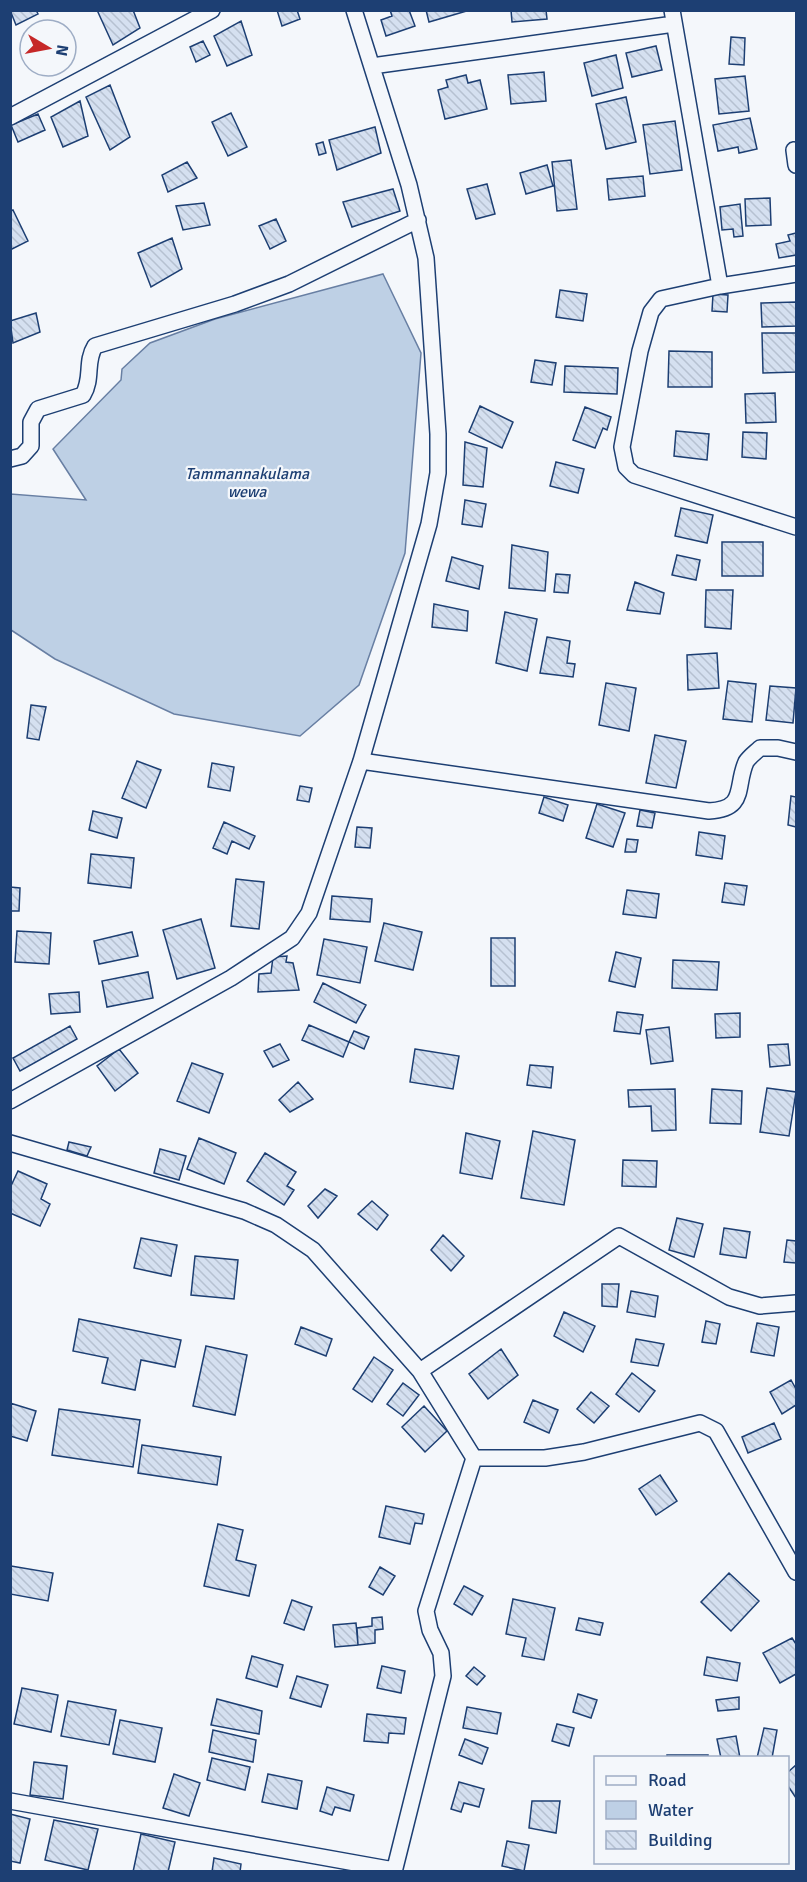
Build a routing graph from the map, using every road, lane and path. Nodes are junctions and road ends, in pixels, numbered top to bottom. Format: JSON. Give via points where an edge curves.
{"nodes":[{"id":1,"x":212,"y":10,"type":"edge"},
{"id":2,"x":354,"y":10,"type":"edge"},
{"id":3,"x":673,"y":17,"type":"edge"},
{"id":4,"x":372,"y":66,"type":"junction"},
{"id":5,"x":10,"y":117,"type":"edge"},
{"id":6,"x":418,"y":220,"type":"junction"},
{"id":7,"x":796,"y":274,"type":"edge"},
{"id":8,"x":720,"y":286,"type":"junction"},
{"id":9,"x":10,"y":459,"type":"edge"},
{"id":10,"x":796,"y":527,"type":"edge"},
{"id":11,"x":796,"y":752,"type":"edge"},
{"id":12,"x":361,"y":761,"type":"junction"},
{"id":13,"x":10,"y":1101,"type":"edge"},
{"id":14,"x":10,"y":1143,"type":"edge"},
{"id":15,"x":796,"y":1304,"type":"edge"},
{"id":16,"x":420,"y":1371,"type":"junction"},
{"id":17,"x":474,"y":1458,"type":"junction"},
{"id":18,"x":796,"y":1572,"type":"edge"},
{"id":19,"x":10,"y":1801,"type":"edge"},
{"id":20,"x":394,"y":1871,"type":"edge"}],
"edges":[{"from":1,"to":5,"type":"street"},
{"from":2,"to":4,"type":"street"},
{"from":3,"to":4,"type":"street"},
{"from":3,"to":8,"type":"street"},
{"from":4,"to":6,"type":"street"},
{"from":6,"to":9,"type":"street","via":[[289,284],[95,346],[89,355],[89,385],[83,395],[38,409],[31,422],[31,446],[22,456]]},
{"from":6,"to":12,"type":"street","via":[[426,258],[438,473],[429,524]]},
{"from":7,"to":8,"type":"street"},
{"from":8,"to":10,"type":"street","via":[[661,299],[651,312],[626,421],[622,447],[626,467],[634,475]]},
{"from":11,"to":12,"type":"street","via":[[760,748],[747,761],[732,805],[709,811]]},
{"from":12,"to":13,"type":"street","via":[[309,913],[291,938],[231,978]]},
{"from":14,"to":16,"type":"street","via":[[244,1211],[276,1225],[313,1250]]},
{"from":15,"to":16,"type":"street","via":[[760,1306],[729,1297],[619,1236]]},
{"from":16,"to":17,"type":"street"},
{"from":17,"to":18,"type":"street","via":[[545,1458],[584,1452],[700,1423],[716,1431]]},
{"from":17,"to":20,"type":"street","via":[[426,1611],[441,1653],[443,1676]]},
{"from":19,"to":20,"type":"street"}]}
